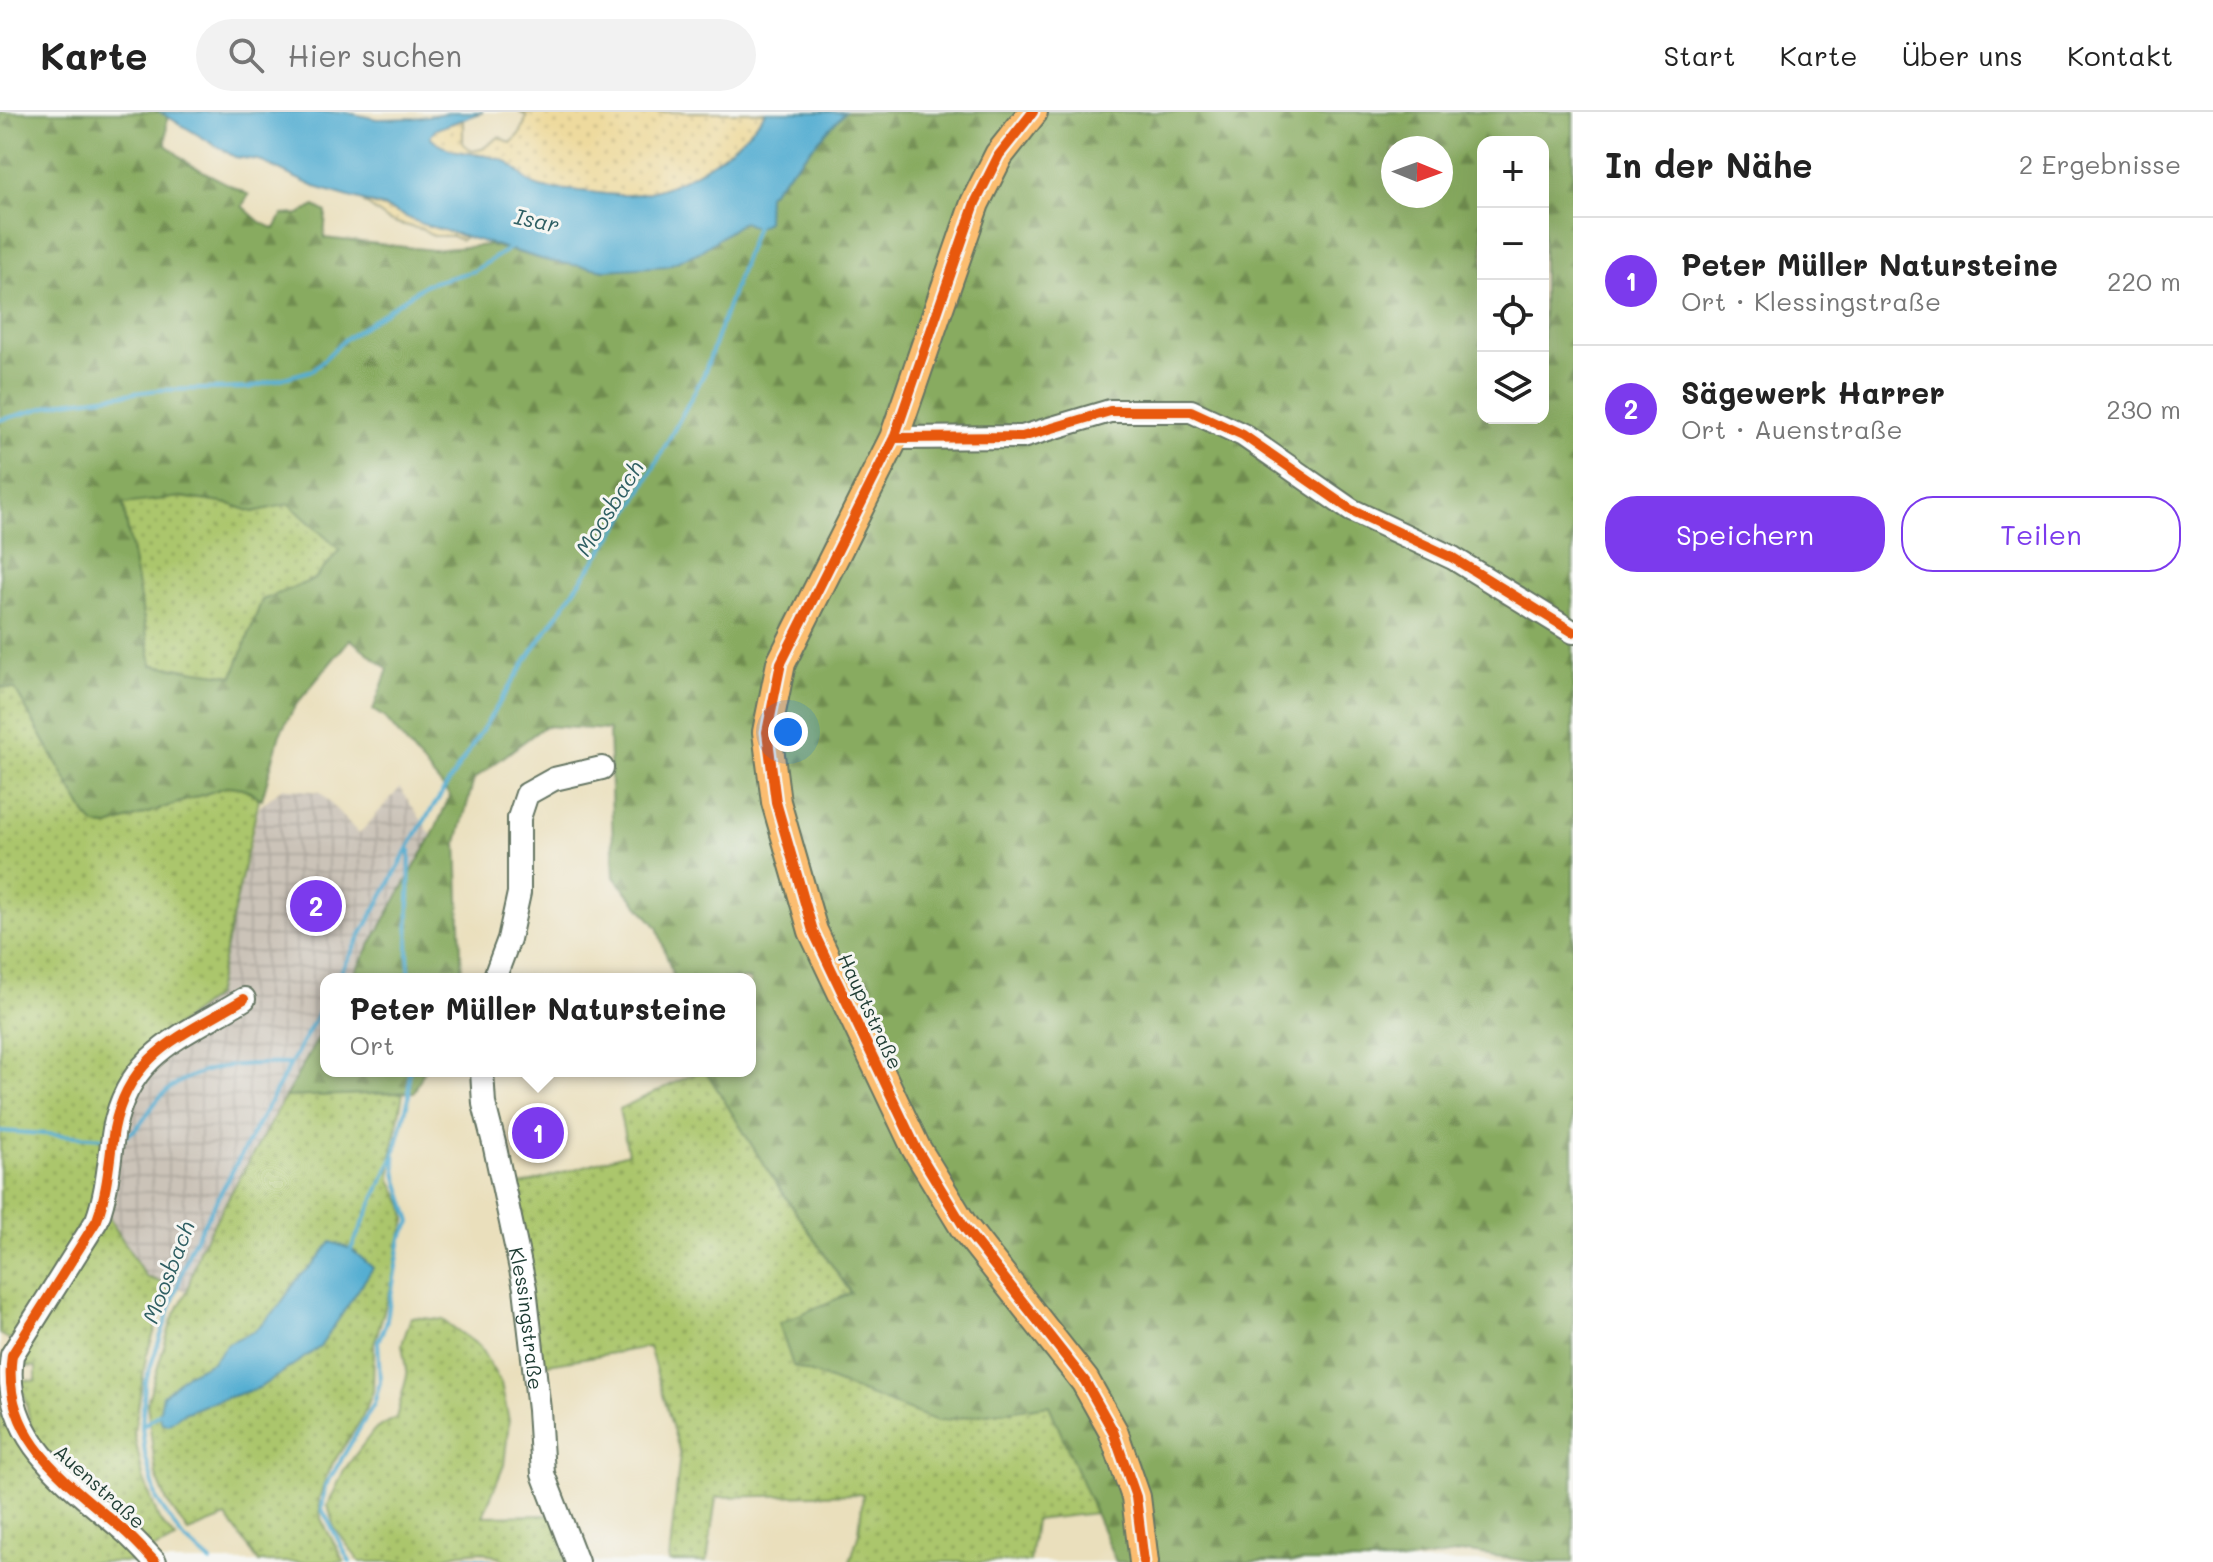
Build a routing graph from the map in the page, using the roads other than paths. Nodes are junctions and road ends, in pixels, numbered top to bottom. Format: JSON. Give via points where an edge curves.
{"nodes":[{"id":1,"x":1033,"y":112,"type":"edge"},
{"id":2,"x":894,"y":438,"type":"junction"},
{"id":3,"x":1573,"y":632,"type":"edge"},
{"id":4,"x":602,"y":768,"type":"dead end"},
{"id":5,"x":496,"y":973,"type":"edge"},
{"id":6,"x":244,"y":999,"type":"dead end"},
{"id":7,"x":482,"y":1077,"type":"edge"},
{"id":8,"x":155,"y":1562,"type":"edge"},
{"id":9,"x":577,"y":1562,"type":"edge"},
{"id":10,"x":1144,"y":1562,"type":"edge"}],
"edges":[{"from":1,"to":2,"type":"main road","name":"Hauptstraße","via":[[999,155],[975,203]]},
{"from":2,"to":3,"type":"street","via":[[1022,437],[1110,411],[1191,411],[1243,435],[1351,510],[1453,558]]},
{"from":2,"to":10,"type":"main road","name":"Hauptstraße","via":[[781,663],[767,732],[776,802],[813,931],[916,1148],[964,1227],[1085,1381],[1113,1431],[1136,1497]]},
{"from":4,"to":5,"type":"street","via":[[554,779],[527,794],[519,818],[519,893]]},
{"from":6,"to":8,"type":"street","name":"Auenstraße","via":[[150,1056],[131,1080],[121,1101],[97,1220],[12,1355],[8,1374],[12,1408],[31,1446]]},
{"from":7,"to":9,"type":"street","name":"Klessingstraße","via":[[525,1288],[543,1474]]}]}
